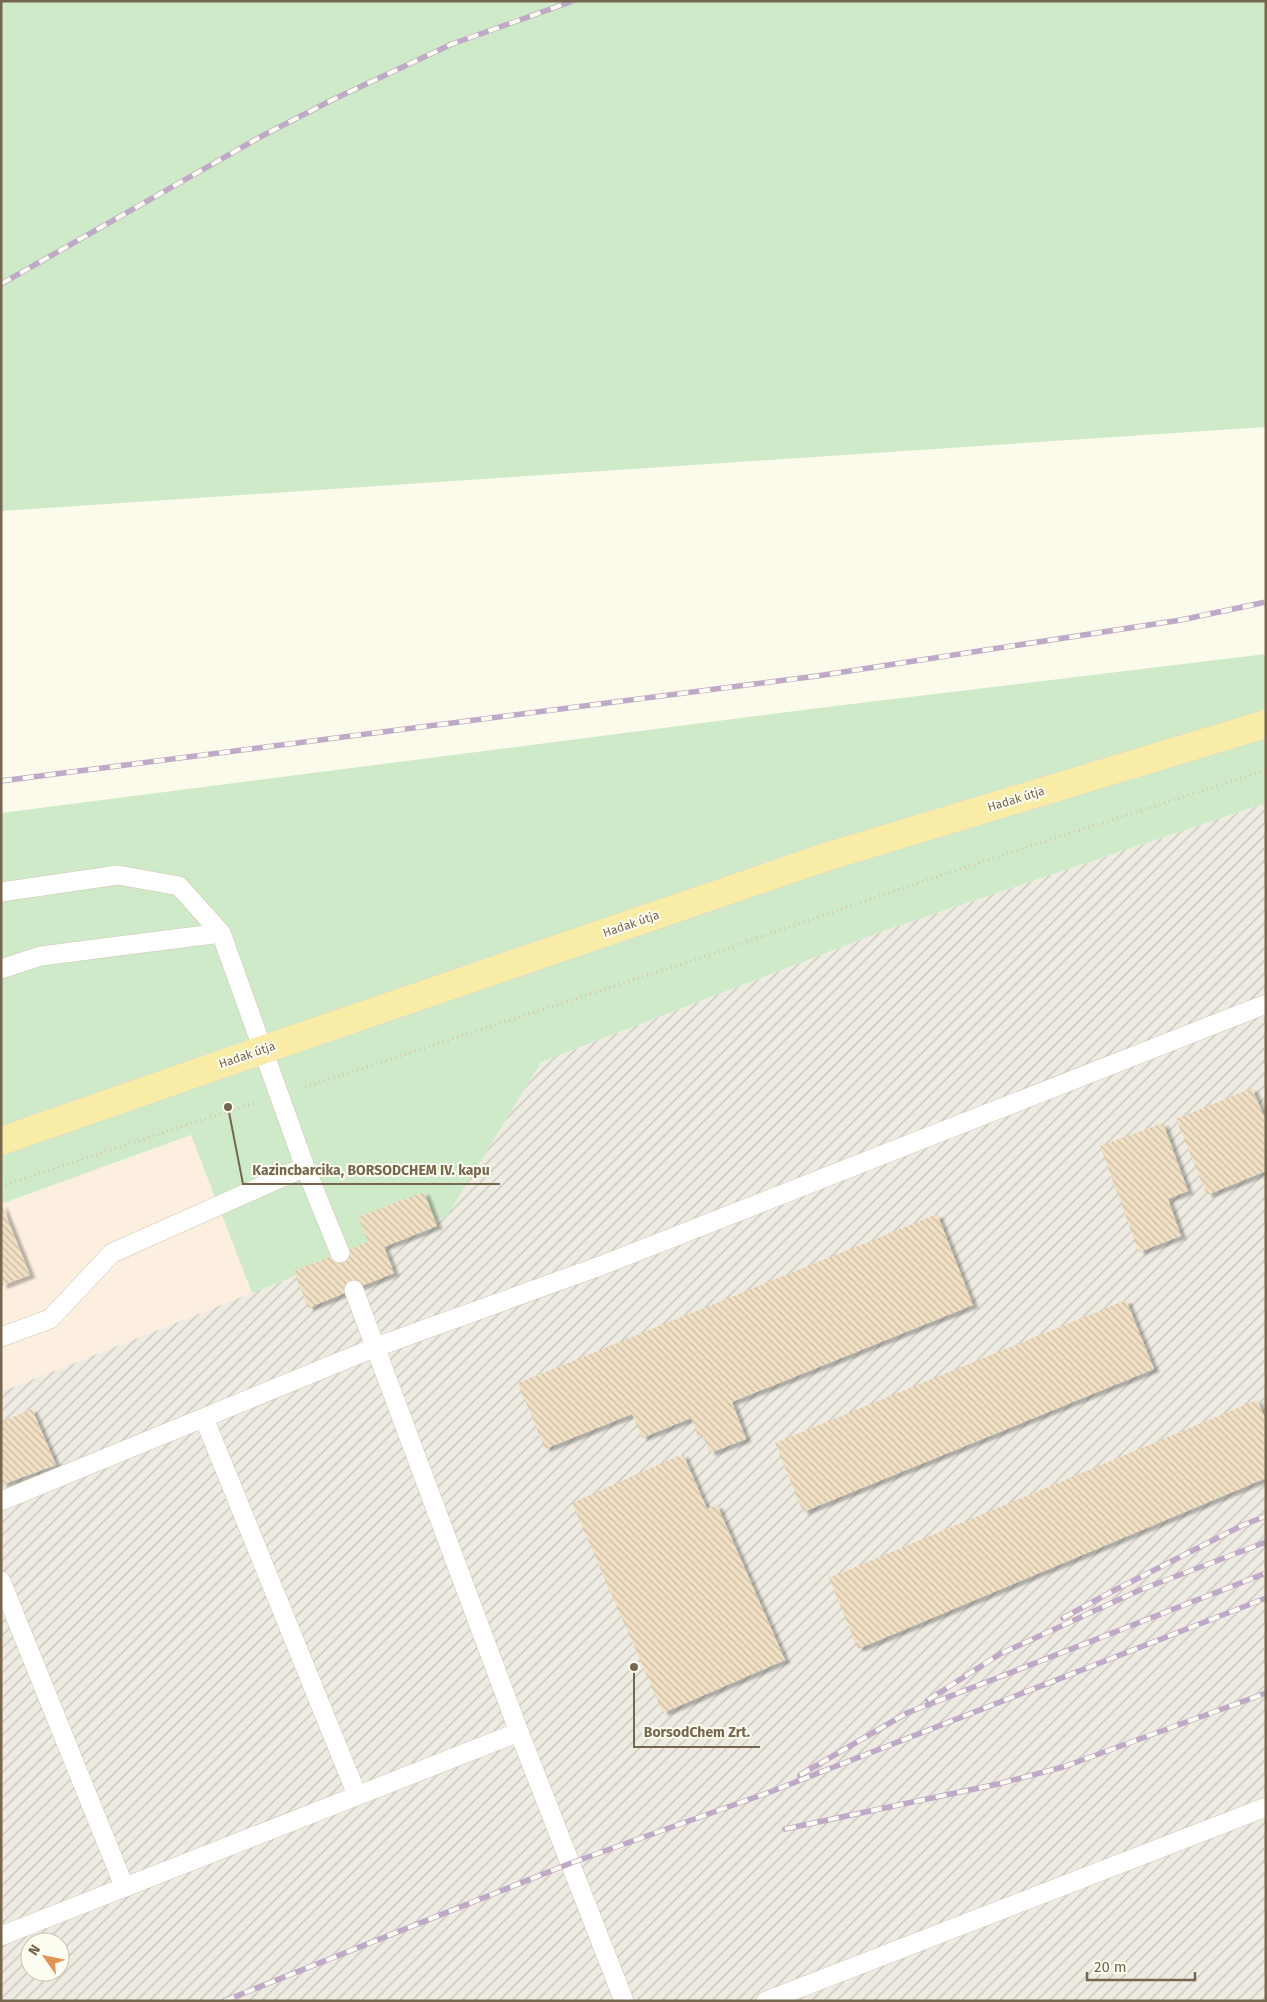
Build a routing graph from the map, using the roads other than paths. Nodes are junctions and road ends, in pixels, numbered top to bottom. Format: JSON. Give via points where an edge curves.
{"nodes":[{"id":1,"x":1266,"y":724,"type":"edge"},
{"id":2,"x":1,"y":892,"type":"edge"},
{"id":3,"x":220,"y":933,"type":"junction"},
{"id":4,"x":1,"y":969,"type":"edge"},
{"id":5,"x":1266,"y":1004,"type":"edge"},
{"id":6,"x":262,"y":1050,"type":"junction"},
{"id":7,"x":1,"y":1141,"type":"edge"},
{"id":8,"x":306,"y":1167,"type":"junction"},
{"id":9,"x":340,"y":1252,"type":"dead end"},
{"id":10,"x":354,"y":1290,"type":"dead end"},
{"id":11,"x":1,"y":1337,"type":"edge"},
{"id":12,"x":376,"y":1348,"type":"junction"},
{"id":13,"x":204,"y":1418,"type":"junction"},
{"id":14,"x":1,"y":1501,"type":"edge"},
{"id":15,"x":1,"y":1581,"type":"edge"},
{"id":16,"x":519,"y":1732,"type":"junction"},
{"id":17,"x":357,"y":1795,"type":"junction"},
{"id":18,"x":1266,"y":1808,"type":"edge"},
{"id":19,"x":124,"y":1886,"type":"junction"},
{"id":20,"x":1,"y":1936,"type":"edge"},
{"id":21,"x":624,"y":2001,"type":"edge"},
{"id":22,"x":766,"y":2001,"type":"edge"}],
"edges":[{"from":1,"to":6,"type":"main road","name":"Hadak útja","via":[[826,858]]},
{"from":2,"to":3,"type":"lane","via":[[118,875],[179,886]]},
{"from":3,"to":4,"type":"lane","via":[[41,956]]},
{"from":3,"to":6,"type":"lane"},
{"from":5,"to":12,"type":"lane","via":[[600,1266]]},
{"from":6,"to":7,"type":"main road","name":"Hadak útja"},
{"from":6,"to":8,"type":"lane"},
{"from":8,"to":9,"type":"lane"},
{"from":8,"to":11,"type":"lane","via":[[112,1253],[50,1319]]},
{"from":10,"to":12,"type":"lane"},
{"from":12,"to":13,"type":"lane"},
{"from":12,"to":16,"type":"lane"},
{"from":13,"to":14,"type":"lane"},
{"from":13,"to":17,"type":"lane"},
{"from":15,"to":19,"type":"lane"},
{"from":16,"to":17,"type":"lane"},
{"from":16,"to":21,"type":"lane"},
{"from":17,"to":19,"type":"lane"},
{"from":18,"to":22,"type":"lane"},
{"from":19,"to":20,"type":"lane"}]}
